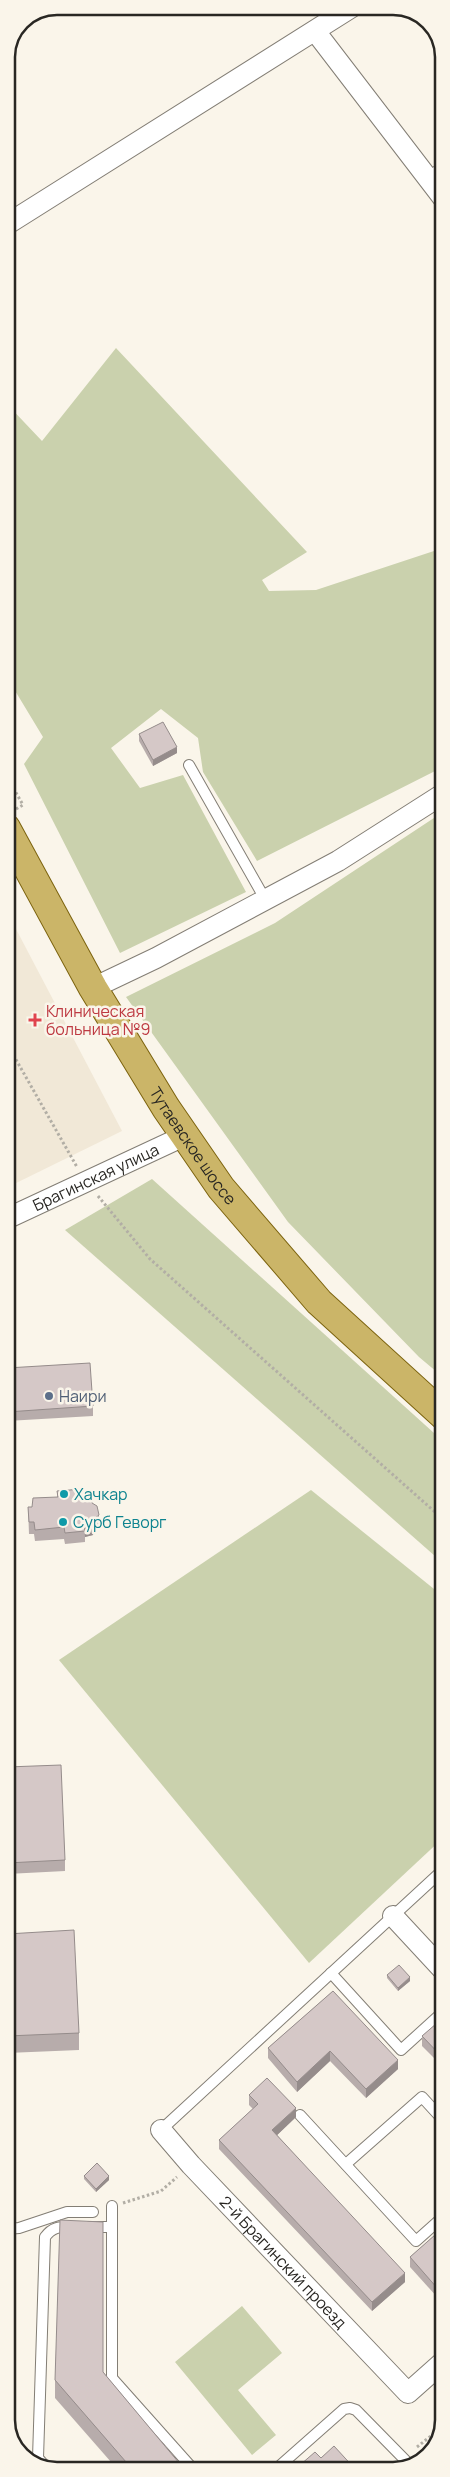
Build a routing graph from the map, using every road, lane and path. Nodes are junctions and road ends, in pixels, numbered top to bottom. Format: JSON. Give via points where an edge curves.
{"nodes":[{"id":1,"x":340,"y":15,"type":"edge"},
{"id":2,"x":315,"y":31,"type":"junction"},
{"id":3,"x":435,"y":171,"type":"edge"},
{"id":4,"x":15,"y":219,"type":"edge"},
{"id":5,"x":189,"y":765,"type":"dead end"},
{"id":6,"x":15,"y":791,"type":"edge"},
{"id":7,"x":435,"y":799,"type":"edge"},
{"id":8,"x":15,"y":814,"type":"edge"},
{"id":9,"x":15,"y":829,"type":"edge"},
{"id":10,"x":265,"y":900,"type":"junction"},
{"id":11,"x":93,"y":988,"type":"junction"},
{"id":12,"x":15,"y":1058,"type":"edge"},
{"id":13,"x":184,"y":1136,"type":"junction"},
{"id":14,"x":86,"y":1182,"type":"junction"},
{"id":15,"x":15,"y":1216,"type":"edge"},
{"id":16,"x":435,"y":1408,"type":"edge"},
{"id":17,"x":435,"y":1512,"type":"edge"},
{"id":18,"x":435,"y":1877,"type":"edge"},
{"id":19,"x":393,"y":1916,"type":"junction"},
{"id":20,"x":435,"y":1961,"type":"edge"},
{"id":21,"x":332,"y":1973,"type":"junction"},
{"id":22,"x":435,"y":2019,"type":"edge"},
{"id":23,"x":435,"y":2111,"type":"edge"},
{"id":24,"x":300,"y":2114,"type":"dead end"},
{"id":25,"x":161,"y":2130,"type":"joint"},
{"id":26,"x":346,"y":2164,"type":"junction"},
{"id":27,"x":191,"y":2165,"type":"junction"},
{"id":28,"x":112,"y":2206,"type":"joint"},
{"id":29,"x":93,"y":2212,"type":"dead end"},
{"id":30,"x":435,"y":2224,"type":"edge"},
{"id":31,"x":112,"y":2227,"type":"junction"},
{"id":32,"x":15,"y":2228,"type":"edge"},
{"id":33,"x":435,"y":2369,"type":"edge"},
{"id":34,"x":432,"y":2435,"type":"edge"},
{"id":35,"x":417,"y":2447,"type":"dead end"},
{"id":36,"x":38,"y":2457,"type":"edge"},
{"id":37,"x":405,"y":2460,"type":"edge"},
{"id":38,"x":187,"y":2462,"type":"edge"},
{"id":39,"x":284,"y":2462,"type":"edge"}],
"edges":[{"from":1,"to":2,"type":"street"},
{"from":2,"to":3,"type":"street"},
{"from":2,"to":4,"type":"street"},
{"from":5,"to":10,"type":"lane"},
{"from":6,"to":8,"type":"path","via":[[23,805]]},
{"from":7,"to":10,"type":"street","via":[[338,860]]},
{"from":9,"to":11,"type":"main road","name":"Тутаевское шоссе"},
{"from":10,"to":11,"type":"street"},
{"from":11,"to":13,"type":"main road","name":"Тутаевское шоссе"},
{"from":12,"to":14,"type":"path"},
{"from":13,"to":14,"type":"street","name":"Брагинская улица"},
{"from":13,"to":16,"type":"main road","name":"Тутаевское шоссе","via":[[221,1188],[319,1302]]},
{"from":14,"to":15,"type":"street","name":"Брагинская улица"},
{"from":14,"to":17,"type":"path","via":[[150,1258]]},
{"from":18,"to":19,"type":"lane"},
{"from":19,"to":20,"type":"street"},
{"from":19,"to":21,"type":"lane"},
{"from":21,"to":22,"type":"lane","via":[[401,2050]]},
{"from":21,"to":25,"type":"lane"},
{"from":23,"to":26,"type":"lane","via":[[422,2097]]},
{"from":24,"to":26,"type":"lane"},
{"from":25,"to":27,"type":"street","name":"2-й Брагинский проезд"},
{"from":26,"to":30,"type":"lane","via":[[416,2240]]},
{"from":27,"to":28,"type":"path","via":[[161,2192]]},
{"from":27,"to":33,"type":"street","name":"2-й Брагинский проезд","via":[[408,2393]]},
{"from":28,"to":31,"type":"lane"},
{"from":29,"to":32,"type":"lane","via":[[67,2212]]},
{"from":31,"to":36,"type":"lane","via":[[56,2227],[45,2236]]},
{"from":31,"to":38,"type":"lane","via":[[112,2378]]},
{"from":34,"to":35,"type":"path"},
{"from":37,"to":39,"type":"lane","via":[[356,2410],[350,2408]]}]}
